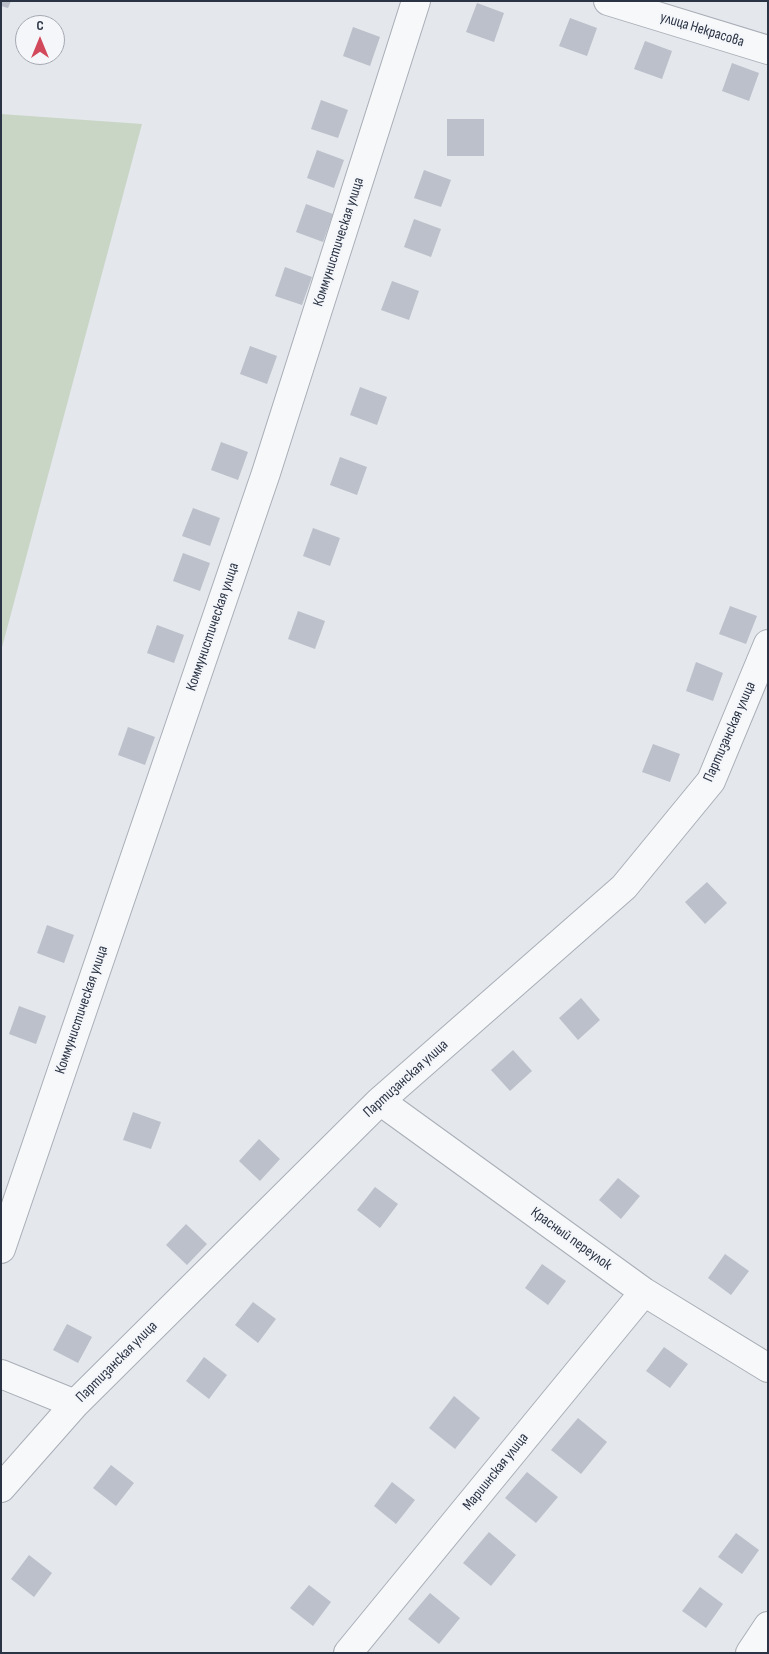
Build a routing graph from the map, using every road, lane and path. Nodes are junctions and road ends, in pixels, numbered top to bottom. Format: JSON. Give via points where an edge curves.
{"nodes":[{"id":1,"x":416,"y":1,"type":"edge"},
{"id":2,"x":608,"y":1,"type":"edge"},
{"id":3,"x":768,"y":50,"type":"edge"},
{"id":4,"x":768,"y":644,"type":"edge"},
{"id":5,"x":380,"y":1101,"type":"junction"},
{"id":6,"x":1,"y":1249,"type":"edge"},
{"id":7,"x":644,"y":1292,"type":"junction"},
{"id":8,"x":768,"y":1368,"type":"edge"},
{"id":9,"x":1,"y":1374,"type":"edge"},
{"id":10,"x":74,"y":1404,"type":"junction"},
{"id":11,"x":1,"y":1488,"type":"edge"},
{"id":12,"x":768,"y":1626,"type":"edge"},
{"id":13,"x":348,"y":1653,"type":"edge"},
{"id":14,"x":750,"y":1653,"type":"edge"}],
"edges":[{"from":1,"to":6,"type":"street","name":"Коммунистическая улица","via":[[266,473]]},
{"from":2,"to":3,"type":"street","name":"улица Некрасова"},
{"from":4,"to":5,"type":"street","name":"Партизанская улица","via":[[711,781],[624,888]]},
{"from":5,"to":7,"type":"street","name":"Красный переулок"},
{"from":5,"to":10,"type":"street","name":"Партизанская улица"},
{"from":7,"to":8,"type":"street","name":"Красный переулок"},
{"from":7,"to":13,"type":"street","name":"Мариинская улица"},
{"from":9,"to":10,"type":"street"},
{"from":10,"to":11,"type":"street","name":"Партизанская улица"},
{"from":12,"to":14,"type":"street"}]}
